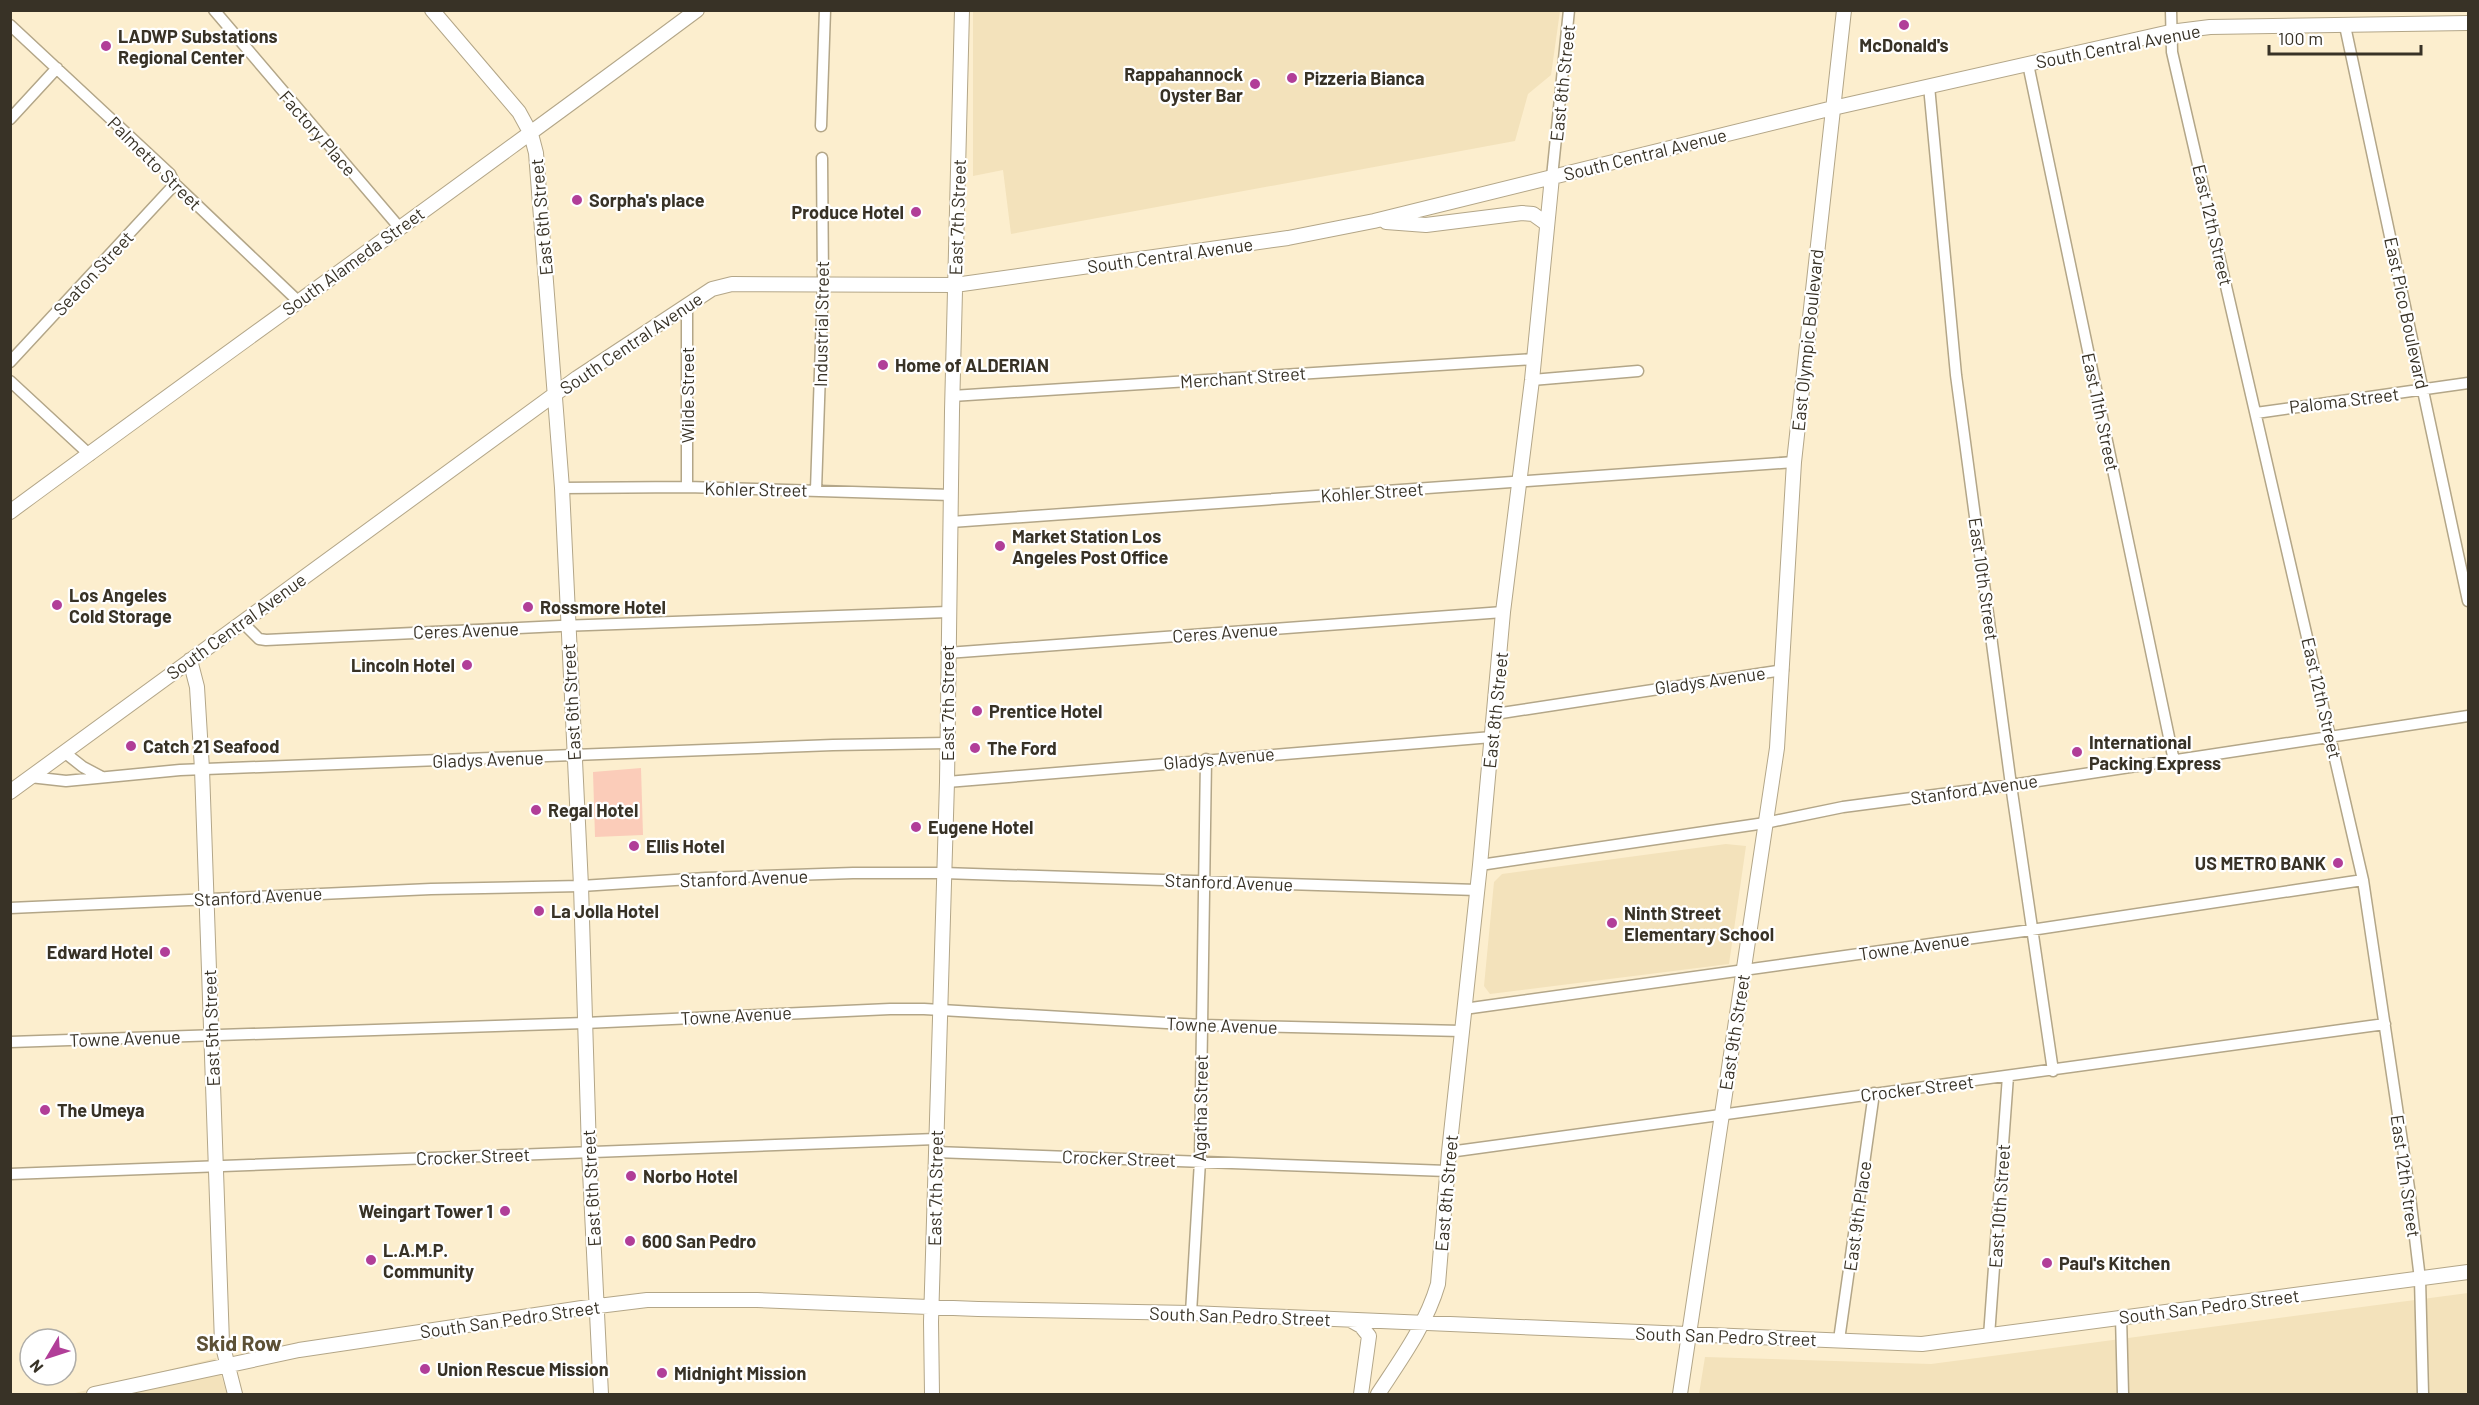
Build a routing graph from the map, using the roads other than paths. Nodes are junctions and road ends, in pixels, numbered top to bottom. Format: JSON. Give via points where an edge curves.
{"nodes":[{"id":1,"x":214,"y":10,"type":"edge"},
{"id":2,"x":432,"y":10,"type":"edge"},
{"id":3,"x":697,"y":10,"type":"edge"},
{"id":4,"x":825,"y":10,"type":"edge"},
{"id":5,"x":962,"y":10,"type":"edge"},
{"id":6,"x":1569,"y":10,"type":"edge"},
{"id":7,"x":1844,"y":10,"type":"edge"},
{"id":8,"x":2171,"y":10,"type":"edge"},
{"id":9,"x":2469,"y":23,"type":"edge"},
{"id":10,"x":10,"y":25,"type":"edge"},
{"id":11,"x":2345,"y":26,"type":"junction"},
{"id":12,"x":2170,"y":32,"type":"junction"},
{"id":13,"x":2028,"y":64,"type":"junction"},
{"id":14,"x":57,"y":69,"type":"junction"},
{"id":15,"x":1929,"y":86,"type":"junction"},
{"id":16,"x":1833,"y":108,"type":"junction"},
{"id":17,"x":10,"y":119,"type":"edge"},
{"id":18,"x":821,"y":126,"type":"dead end"},
{"id":19,"x":531,"y":134,"type":"junction"},
{"id":20,"x":822,"y":158,"type":"dead end"},
{"id":21,"x":1552,"y":177,"type":"junction"},
{"id":22,"x":175,"y":184,"type":"junction"},
{"id":23,"x":1374,"y":221,"type":"junction"},
{"id":24,"x":1547,"y":224,"type":"junction"},
{"id":25,"x":399,"y":227,"type":"junction"},
{"id":26,"x":823,"y":283,"type":"junction"},
{"id":27,"x":955,"y":285,"type":"junction"},
{"id":28,"x":298,"y":301,"type":"junction"},
{"id":29,"x":687,"y":304,"type":"junction"},
{"id":30,"x":1533,"y":359,"type":"junction"},
{"id":31,"x":10,"y":362,"type":"edge"},
{"id":32,"x":1638,"y":370,"type":"dead end"},
{"id":33,"x":1532,"y":380,"type":"junction"},
{"id":34,"x":10,"y":381,"type":"edge"},
{"id":35,"x":2469,"y":383,"type":"edge"},
{"id":36,"x":2423,"y":391,"type":"junction"},
{"id":37,"x":556,"y":394,"type":"junction"},
{"id":38,"x":952,"y":396,"type":"junction"},
{"id":39,"x":2256,"y":412,"type":"junction"},
{"id":40,"x":90,"y":454,"type":"junction"},
{"id":41,"x":1794,"y":462,"type":"junction"},
{"id":42,"x":1519,"y":481,"type":"junction"},
{"id":43,"x":562,"y":488,"type":"junction"},
{"id":44,"x":687,"y":488,"type":"junction"},
{"id":45,"x":816,"y":490,"type":"junction"},
{"id":46,"x":951,"y":495,"type":"junction"},
{"id":47,"x":10,"y":512,"type":"edge"},
{"id":48,"x":951,"y":522,"type":"junction"},
{"id":49,"x":2469,"y":601,"type":"edge"},
{"id":50,"x":948,"y":612,"type":"junction"},
{"id":51,"x":1503,"y":612,"type":"junction"},
{"id":52,"x":242,"y":622,"type":"junction"},
{"id":53,"x":568,"y":626,"type":"junction"},
{"id":54,"x":947,"y":653,"type":"junction"},
{"id":55,"x":190,"y":660,"type":"junction"},
{"id":56,"x":1783,"y":670,"type":"junction"},
{"id":57,"x":1495,"y":714,"type":"junction"},
{"id":58,"x":2469,"y":716,"type":"edge"},
{"id":59,"x":1492,"y":737,"type":"junction"},
{"id":60,"x":2331,"y":737,"type":"junction"},
{"id":61,"x":947,"y":743,"type":"junction"},
{"id":62,"x":64,"y":752,"type":"junction"},
{"id":63,"x":574,"y":755,"type":"junction"},
{"id":64,"x":1206,"y":759,"type":"junction"},
{"id":65,"x":2174,"y":761,"type":"junction"},
{"id":66,"x":202,"y":770,"type":"junction"},
{"id":67,"x":100,"y":776,"type":"junction"},
{"id":68,"x":30,"y":777,"type":"junction"},
{"id":69,"x":947,"y":782,"type":"junction"},
{"id":70,"x":2011,"y":785,"type":"junction"},
{"id":71,"x":10,"y":792,"type":"edge"},
{"id":72,"x":1765,"y":823,"type":"junction"},
{"id":73,"x":1480,"y":865,"type":"junction"},
{"id":74,"x":943,"y":873,"type":"junction"},
{"id":75,"x":2363,"y":879,"type":"junction"},
{"id":76,"x":1204,"y":882,"type":"junction"},
{"id":77,"x":581,"y":886,"type":"junction"},
{"id":78,"x":1477,"y":890,"type":"junction"},
{"id":79,"x":207,"y":898,"type":"junction"},
{"id":80,"x":10,"y":908,"type":"edge"},
{"id":81,"x":2031,"y":930,"type":"junction"},
{"id":82,"x":1744,"y":970,"type":"junction"},
{"id":83,"x":940,"y":1010,"type":"junction"},
{"id":84,"x":1464,"y":1010,"type":"junction"},
{"id":85,"x":585,"y":1023,"type":"junction"},
{"id":86,"x":2385,"y":1024,"type":"junction"},
{"id":87,"x":1201,"y":1025,"type":"junction"},
{"id":88,"x":1462,"y":1031,"type":"junction"},
{"id":89,"x":211,"y":1035,"type":"junction"},
{"id":90,"x":10,"y":1042,"type":"edge"},
{"id":91,"x":2053,"y":1071,"type":"junction"},
{"id":92,"x":2008,"y":1076,"type":"junction"},
{"id":93,"x":1874,"y":1093,"type":"junction"},
{"id":94,"x":1721,"y":1115,"type":"junction"},
{"id":95,"x":936,"y":1146,"type":"junction"},
{"id":96,"x":589,"y":1151,"type":"junction"},
{"id":97,"x":1449,"y":1152,"type":"junction"},
{"id":98,"x":1200,"y":1161,"type":"junction"},
{"id":99,"x":215,"y":1165,"type":"junction"},
{"id":100,"x":1447,"y":1171,"type":"junction"},
{"id":101,"x":10,"y":1174,"type":"edge"},
{"id":102,"x":2469,"y":1272,"type":"edge"},
{"id":103,"x":2420,"y":1279,"type":"junction"},
{"id":104,"x":598,"y":1305,"type":"junction"},
{"id":105,"x":932,"y":1306,"type":"junction"},
{"id":106,"x":1191,"y":1313,"type":"junction"},
{"id":107,"x":2121,"y":1316,"type":"junction"},
{"id":108,"x":1350,"y":1321,"type":"junction"},
{"id":109,"x":1422,"y":1324,"type":"junction"},
{"id":110,"x":1691,"y":1335,"type":"junction"},
{"id":111,"x":1989,"y":1336,"type":"junction"},
{"id":112,"x":1839,"y":1340,"type":"junction"},
{"id":113,"x":226,"y":1364,"type":"junction"},
{"id":114,"x":94,"y":1395,"type":"edge"},
{"id":115,"x":235,"y":1395,"type":"edge"},
{"id":116,"x":602,"y":1395,"type":"edge"},
{"id":117,"x":932,"y":1395,"type":"edge"},
{"id":118,"x":1361,"y":1395,"type":"edge"},
{"id":119,"x":1378,"y":1395,"type":"edge"},
{"id":120,"x":1680,"y":1395,"type":"edge"},
{"id":121,"x":2123,"y":1395,"type":"edge"},
{"id":122,"x":2423,"y":1395,"type":"edge"}],
"edges":[{"from":1,"to":25,"type":"street","name":"Factory Place"},
{"from":2,"to":19,"type":"main road","name":"East 6th Street","via":[[519,112]]},
{"from":3,"to":19,"type":"main road","name":"South Alameda Street"},
{"from":4,"to":18,"type":"street"},
{"from":5,"to":27,"type":"main road","name":"East 7th Street"},
{"from":6,"to":21,"type":"street","name":"East 8th Street"},
{"from":7,"to":16,"type":"main road","name":"East Olympic Boulevard"},
{"from":8,"to":12,"type":"street","name":"East 12th Street"},
{"from":9,"to":11,"type":"main road","name":"South Central Avenue"},
{"from":10,"to":14,"type":"street","name":"Palmetto Street"},
{"from":11,"to":12,"type":"main road","name":"South Central Avenue","via":[[2210,27]]},
{"from":11,"to":36,"type":"street","name":"East Pico Boulevard"},
{"from":12,"to":13,"type":"main road","name":"South Central Avenue"},
{"from":12,"to":39,"type":"street","name":"East 12th Street"},
{"from":13,"to":15,"type":"main road","name":"South Central Avenue"},
{"from":13,"to":65,"type":"street","name":"East 11th Street"},
{"from":14,"to":17,"type":"street"},
{"from":14,"to":22,"type":"street","name":"Palmetto Street","via":[[170,174]]},
{"from":15,"to":16,"type":"main road","name":"South Central Avenue"},
{"from":15,"to":70,"type":"street","name":"East 10th Street","via":[[1956,375]]},
{"from":16,"to":21,"type":"main road","name":"South Central Avenue"},
{"from":16,"to":41,"type":"main road","name":"East Olympic Boulevard"},
{"from":19,"to":25,"type":"main road","name":"South Alameda Street"},
{"from":19,"to":37,"type":"main road","name":"East 6th Street"},
{"from":20,"to":26,"type":"street","name":"Industrial Street"},
{"from":21,"to":23,"type":"main road","name":"South Central Avenue"},
{"from":21,"to":24,"type":"main road","name":"East 8th Street"},
{"from":22,"to":28,"type":"street","name":"Palmetto Street"},
{"from":22,"to":31,"type":"street","name":"Seaton Street"},
{"from":23,"to":24,"type":"main road","via":[[1426,225],[1522,213],[1533,214]]},
{"from":23,"to":27,"type":"main road","name":"South Central Avenue","via":[[1288,238]]},
{"from":24,"to":30,"type":"main road","name":"East 8th Street"},
{"from":25,"to":28,"type":"main road","name":"South Alameda Street"},
{"from":26,"to":27,"type":"main road","name":"South Central Avenue"},
{"from":26,"to":29,"type":"main road","name":"South Central Avenue","via":[[732,284],[712,289]]},
{"from":26,"to":45,"type":"street","name":"Industrial Street"},
{"from":27,"to":38,"type":"main road","name":"East 7th Street"},
{"from":28,"to":40,"type":"main road","name":"South Alameda Street"},
{"from":29,"to":37,"type":"main road","name":"South Central Avenue"},
{"from":29,"to":44,"type":"street","name":"Wilde Street"},
{"from":30,"to":33,"type":"main road","name":"East 8th Street"},
{"from":30,"to":38,"type":"street","name":"Merchant Street"},
{"from":32,"to":33,"type":"street"},
{"from":33,"to":42,"type":"main road","name":"East 8th Street"},
{"from":34,"to":40,"type":"street"},
{"from":35,"to":36,"type":"street","name":"Paloma Street"},
{"from":36,"to":39,"type":"street","name":"Paloma Street"},
{"from":36,"to":49,"type":"street","name":"East Pico Boulevard"},
{"from":37,"to":43,"type":"main road","name":"East 6th Street"},
{"from":37,"to":52,"type":"main road","name":"South Central Avenue"},
{"from":38,"to":46,"type":"main road","name":"East 7th Street"},
{"from":39,"to":60,"type":"street","name":"East 12th Street"},
{"from":40,"to":47,"type":"main road","name":"South Alameda Street"},
{"from":41,"to":42,"type":"street","name":"Kohler Street"},
{"from":41,"to":56,"type":"main road","name":"East Olympic Boulevard"},
{"from":42,"to":48,"type":"street","name":"Kohler Street"},
{"from":42,"to":51,"type":"main road","name":"East 8th Street"},
{"from":43,"to":44,"type":"street","name":"Kohler Street"},
{"from":43,"to":53,"type":"main road","name":"East 6th Street"},
{"from":44,"to":45,"type":"street","name":"Kohler Street"},
{"from":45,"to":46,"type":"street","name":"Kohler Street"},
{"from":46,"to":48,"type":"main road","name":"East 7th Street"},
{"from":48,"to":50,"type":"main road","name":"East 7th Street"},
{"from":50,"to":53,"type":"street","name":"Ceres Avenue"},
{"from":50,"to":54,"type":"main road","name":"East 7th Street"},
{"from":51,"to":54,"type":"street","name":"Ceres Avenue"},
{"from":51,"to":57,"type":"main road","name":"East 8th Street"},
{"from":52,"to":53,"type":"street","name":"Ceres Avenue","via":[[259,639],[266,640]]},
{"from":52,"to":55,"type":"main road","name":"South Central Avenue"},
{"from":53,"to":63,"type":"main road","name":"East 6th Street"},
{"from":54,"to":61,"type":"main road","name":"East 7th Street"},
{"from":55,"to":62,"type":"main road","name":"South Central Avenue"},
{"from":55,"to":66,"type":"main road","name":"East 5th Street","via":[[197,687]]},
{"from":56,"to":57,"type":"street","name":"Gladys Avenue"},
{"from":56,"to":72,"type":"main road","name":"East 9th Street","via":[[1777,748]]},
{"from":57,"to":59,"type":"main road","name":"East 8th Street"},
{"from":58,"to":60,"type":"street","name":"Stanford Avenue"},
{"from":59,"to":64,"type":"street","name":"Gladys Avenue"},
{"from":59,"to":73,"type":"main road","name":"East 8th Street"},
{"from":60,"to":65,"type":"street","name":"Stanford Avenue"},
{"from":60,"to":75,"type":"street","name":"East 12th Street"},
{"from":61,"to":63,"type":"street","name":"Gladys Avenue"},
{"from":61,"to":69,"type":"main road","name":"East 7th Street"},
{"from":62,"to":67,"type":"street"},
{"from":62,"to":68,"type":"main road","name":"South Central Avenue"},
{"from":63,"to":66,"type":"street","name":"Gladys Avenue"},
{"from":63,"to":77,"type":"main road","name":"East 6th Street"},
{"from":64,"to":69,"type":"street","name":"Gladys Avenue"},
{"from":64,"to":76,"type":"street","name":"Agatha Street"},
{"from":65,"to":70,"type":"street","name":"Stanford Avenue"},
{"from":66,"to":67,"type":"street","name":"Gladys Avenue"},
{"from":66,"to":79,"type":"main road","name":"East 5th Street"},
{"from":67,"to":68,"type":"street","name":"Gladys Avenue","via":[[66,781]]},
{"from":68,"to":71,"type":"main road","name":"South Central Avenue"},
{"from":69,"to":74,"type":"main road","name":"East 7th Street"},
{"from":70,"to":72,"type":"street","name":"Stanford Avenue","via":[[1843,807]]},
{"from":70,"to":81,"type":"street","name":"East 10th Street"},
{"from":72,"to":73,"type":"street","name":"Stanford Avenue"},
{"from":72,"to":82,"type":"main road","name":"East 9th Street"},
{"from":73,"to":78,"type":"main road","name":"East 8th Street"},
{"from":74,"to":76,"type":"street","name":"Stanford Avenue"},
{"from":74,"to":77,"type":"street","name":"Stanford Avenue","via":[[706,878]]},
{"from":74,"to":83,"type":"main road","name":"East 7th Street"},
{"from":75,"to":81,"type":"street","name":"Towne Avenue"},
{"from":75,"to":86,"type":"street","name":"East 12th Street"},
{"from":76,"to":78,"type":"street","name":"Stanford Avenue"},
{"from":76,"to":87,"type":"street","name":"Agatha Street"},
{"from":77,"to":79,"type":"street","name":"Stanford Avenue"},
{"from":77,"to":85,"type":"main road","name":"East 6th Street"},
{"from":78,"to":84,"type":"main road","name":"East 8th Street"},
{"from":79,"to":80,"type":"street","name":"Stanford Avenue"},
{"from":79,"to":89,"type":"main road","name":"East 5th Street"},
{"from":81,"to":82,"type":"street","name":"Towne Avenue"},
{"from":81,"to":91,"type":"street","name":"East 10th Street"},
{"from":82,"to":84,"type":"street","name":"Towne Avenue"},
{"from":82,"to":94,"type":"main road","name":"East 9th Street"},
{"from":83,"to":85,"type":"street","name":"Towne Avenue"},
{"from":83,"to":87,"type":"street","name":"Towne Avenue"},
{"from":83,"to":95,"type":"main road","name":"East 7th Street"},
{"from":84,"to":88,"type":"main road","name":"East 8th Street"},
{"from":85,"to":89,"type":"street","name":"Towne Avenue"},
{"from":85,"to":96,"type":"main road","name":"East 6th Street"},
{"from":86,"to":91,"type":"street","name":"Crocker Street"},
{"from":86,"to":103,"type":"street","name":"East 12th Street"},
{"from":87,"to":88,"type":"street","name":"Towne Avenue"},
{"from":87,"to":98,"type":"street","name":"Agatha Street"},
{"from":88,"to":97,"type":"main road","name":"East 8th Street"},
{"from":89,"to":90,"type":"street","name":"Towne Avenue"},
{"from":89,"to":99,"type":"main road","name":"East 5th Street"},
{"from":91,"to":92,"type":"street","name":"Crocker Street"},
{"from":92,"to":93,"type":"street","name":"Crocker Street"},
{"from":92,"to":111,"type":"street","name":"East 10th Street"},
{"from":93,"to":94,"type":"street","name":"Crocker Street"},
{"from":93,"to":112,"type":"street","name":"East 9th Place"},
{"from":94,"to":97,"type":"street","name":"Crocker Street"},
{"from":94,"to":110,"type":"main road","name":"East 9th Street"},
{"from":95,"to":96,"type":"street","name":"Crocker Street"},
{"from":95,"to":98,"type":"street","name":"Crocker Street"},
{"from":95,"to":105,"type":"main road","name":"East 7th Street"},
{"from":96,"to":99,"type":"street","name":"Crocker Street"},
{"from":96,"to":104,"type":"main road","name":"East 6th Street"},
{"from":97,"to":100,"type":"main road","name":"East 8th Street"},
{"from":98,"to":100,"type":"street","name":"Crocker Street"},
{"from":98,"to":106,"type":"street","name":"Agatha Street"},
{"from":99,"to":101,"type":"street","name":"Crocker Street"},
{"from":99,"to":113,"type":"main road","name":"East 5th Street"},
{"from":100,"to":109,"type":"main road","name":"East 8th Street","via":[[1438,1284]]},
{"from":102,"to":103,"type":"main road","name":"South San Pedro Street"},
{"from":103,"to":107,"type":"main road","name":"South San Pedro Street"},
{"from":103,"to":122,"type":"street","name":"East 12th Street"},
{"from":104,"to":105,"type":"main road","name":"South San Pedro Street","via":[[681,1299]]},
{"from":104,"to":113,"type":"main road","name":"South San Pedro Street"},
{"from":104,"to":116,"type":"main road","name":"East 6th Street"},
{"from":105,"to":106,"type":"main road","name":"South San Pedro Street"},
{"from":105,"to":117,"type":"main road","name":"East 7th Street"},
{"from":106,"to":108,"type":"main road","name":"South San Pedro Street"},
{"from":107,"to":111,"type":"main road","name":"South San Pedro Street"},
{"from":107,"to":121,"type":"street"},
{"from":108,"to":109,"type":"main road","name":"South San Pedro Street"},
{"from":108,"to":118,"type":"main road","via":[[1369,1336]]},
{"from":109,"to":110,"type":"main road","name":"South San Pedro Street"},
{"from":109,"to":119,"type":"main road","name":"East 8th Street"},
{"from":110,"to":112,"type":"main road","name":"South San Pedro Street"},
{"from":110,"to":120,"type":"main road","name":"East 9th Street"},
{"from":111,"to":112,"type":"main road","name":"South San Pedro Street","via":[[1922,1344]]},
{"from":113,"to":114,"type":"main road","name":"South San Pedro Street"},
{"from":113,"to":115,"type":"main road","name":"East 5th Street"}]}
